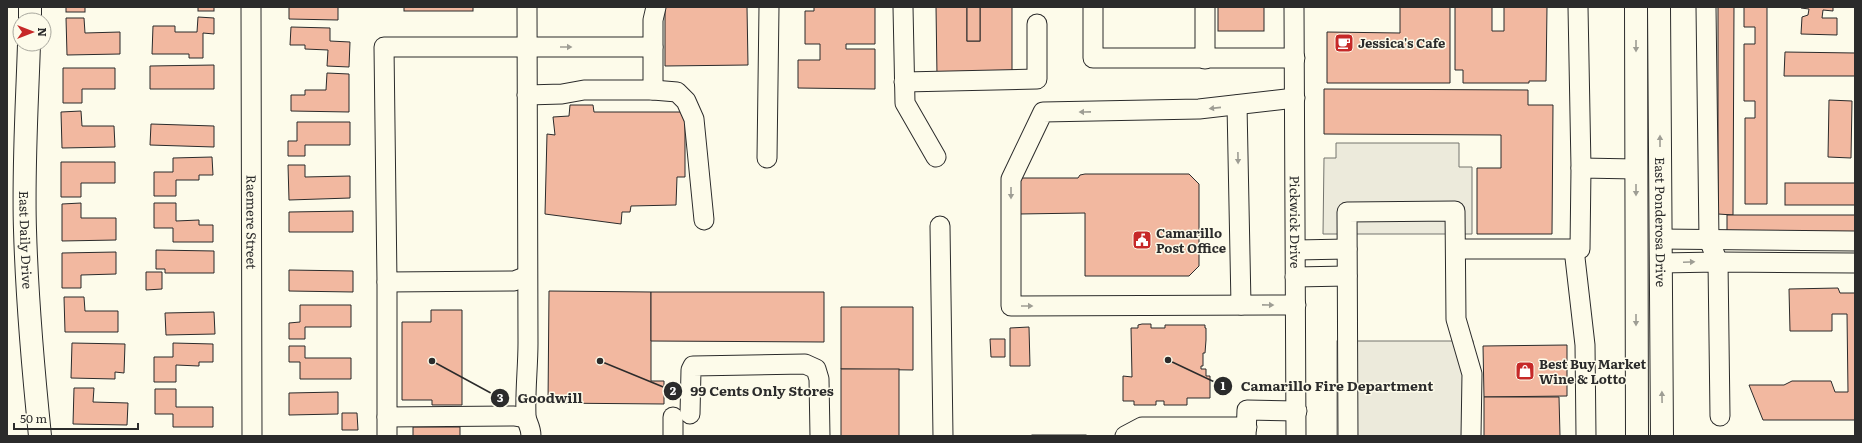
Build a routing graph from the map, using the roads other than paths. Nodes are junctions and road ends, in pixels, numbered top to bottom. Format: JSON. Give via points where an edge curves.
{"nodes":[{"id":1,"x":251,"y":7,"type":"edge"},
{"id":2,"x":527,"y":7,"type":"edge"},
{"id":3,"x":656,"y":7,"type":"edge"},
{"id":4,"x":769,"y":7,"type":"edge"},
{"id":5,"x":903,"y":7,"type":"edge"},
{"id":6,"x":1093,"y":7,"type":"edge"},
{"id":7,"x":1205,"y":7,"type":"edge"},
{"id":8,"x":1294,"y":7,"type":"edge"},
{"id":9,"x":1578,"y":7,"type":"edge"},
{"id":10,"x":1636,"y":7,"type":"edge"},
{"id":11,"x":1660,"y":7,"type":"edge"},
{"id":12,"x":1706,"y":7,"type":"edge"},
{"id":13,"x":1037,"y":24,"type":"dead end"},
{"id":14,"x":653,"y":47,"type":"junction"},
{"id":15,"x":527,"y":48,"type":"junction"},
{"id":16,"x":29,"y":52,"type":"edge"},
{"id":17,"x":1295,"y":58,"type":"junction"},
{"id":18,"x":1205,"y":59,"type":"junction"},
{"id":19,"x":904,"y":82,"type":"junction"},
{"id":20,"x":653,"y":90,"type":"junction"},
{"id":21,"x":527,"y":94,"type":"junction"},
{"id":22,"x":1295,"y":98,"type":"junction"},
{"id":23,"x":1237,"y":105,"type":"junction"},
{"id":24,"x":936,"y":156,"type":"dead end"},
{"id":25,"x":767,"y":158,"type":"dead end"},
{"id":26,"x":1581,"y":168,"type":"junction"},
{"id":27,"x":1636,"y":169,"type":"junction"},
{"id":28,"x":704,"y":220,"type":"dead end"},
{"id":29,"x":940,"y":226,"type":"dead end"},
{"id":30,"x":1660,"y":239,"type":"junction"},
{"id":31,"x":1709,"y":240,"type":"junction"},
{"id":32,"x":1855,"y":241,"type":"edge"},
{"id":33,"x":1347,"y":249,"type":"junction"},
{"id":34,"x":1456,"y":249,"type":"junction"},
{"id":35,"x":1574,"y":249,"type":"junction"},
{"id":36,"x":1296,"y":250,"type":"junction"},
{"id":37,"x":1718,"y":262,"type":"junction"},
{"id":38,"x":1660,"y":263,"type":"junction"},
{"id":39,"x":1855,"y":263,"type":"edge"},
{"id":40,"x":527,"y":276,"type":"junction"},
{"id":41,"x":1347,"y":276,"type":"junction"},
{"id":42,"x":1296,"y":277,"type":"junction"},
{"id":43,"x":388,"y":282,"type":"junction"},
{"id":44,"x":1241,"y":305,"type":"junction"},
{"id":45,"x":1296,"y":306,"type":"junction"},
{"id":46,"x":1297,"y":411,"type":"junction"},
{"id":47,"x":1720,"y":416,"type":"dead end"},
{"id":48,"x":387,"y":417,"type":"junction"},
{"id":49,"x":526,"y":418,"type":"junction"},
{"id":50,"x":1247,"y":431,"type":"edge"},
{"id":51,"x":40,"y":436,"type":"edge"},
{"id":52,"x":252,"y":436,"type":"edge"},
{"id":53,"x":387,"y":436,"type":"edge"},
{"id":54,"x":531,"y":436,"type":"edge"},
{"id":55,"x":673,"y":436,"type":"edge"},
{"id":56,"x":820,"y":436,"type":"edge"},
{"id":57,"x":943,"y":436,"type":"edge"},
{"id":58,"x":1126,"y":436,"type":"edge"},
{"id":59,"x":1296,"y":436,"type":"edge"},
{"id":60,"x":1348,"y":436,"type":"edge"},
{"id":61,"x":1472,"y":436,"type":"edge"},
{"id":62,"x":1586,"y":436,"type":"edge"},
{"id":63,"x":1636,"y":436,"type":"edge"},
{"id":64,"x":1662,"y":436,"type":"edge"}],
"edges":[{"from":1,"to":52,"type":"street","name":"Raemere Street"},
{"from":2,"to":15,"type":"street"},
{"from":3,"to":14,"type":"street","via":[[653,20]]},
{"from":4,"to":25,"type":"street"},
{"from":5,"to":19,"type":"street"},
{"from":6,"to":18,"type":"street","via":[[1093,58]]},
{"from":7,"to":18,"type":"street"},
{"from":8,"to":17,"type":"street","name":"Pickwick Drive"},
{"from":9,"to":26,"type":"street"},
{"from":10,"to":27,"type":"main road","name":"East Ponderosa Drive","one_way":true},
{"from":30,"to":11,"type":"main road","name":"East Ponderosa Drive","one_way":true},
{"from":12,"to":31,"type":"street"},
{"from":13,"to":19,"type":"street","via":[[1036,79]]},
{"from":15,"to":14,"type":"street","one_way":true},
{"from":14,"to":20,"type":"street"},
{"from":15,"to":21,"type":"street"},
{"from":15,"to":43,"type":"street","via":[[384,47]]},
{"from":16,"to":51,"type":"main road","name":"East Daily Drive","via":[[24,177],[25,229]]},
{"from":17,"to":18,"type":"street"},
{"from":17,"to":22,"type":"street","name":"Pickwick Drive"},
{"from":19,"to":24,"type":"street","via":[[905,103]]},
{"from":20,"to":21,"type":"street","via":[[584,90],[562,94]]},
{"from":20,"to":28,"type":"street","via":[[677,92],[686,101],[694,118]]},
{"from":21,"to":40,"type":"street"},
{"from":22,"to":23,"type":"street"},
{"from":22,"to":36,"type":"street","name":"Pickwick Drive"},
{"from":23,"to":44,"type":"street","one_way":true},
{"from":23,"to":44,"type":"street","one_way":true,"via":[[1198,109],[1043,112],[1011,179],[1011,306]]},
{"from":26,"to":27,"type":"street"},
{"from":26,"to":35,"type":"street","via":[[1580,249]]},
{"from":27,"to":63,"type":"main road","name":"East Ponderosa Drive","one_way":true},
{"from":29,"to":57,"type":"street"},
{"from":30,"to":31,"type":"street"},
{"from":30,"to":38,"type":"main road","name":"East Ponderosa Drive"},
{"from":31,"to":32,"type":"street"},
{"from":31,"to":37,"type":"street"},
{"from":33,"to":34,"type":"street","via":[[1347,212],[1448,211],[1455,211]]},
{"from":33,"to":36,"type":"street"},
{"from":33,"to":41,"type":"street"},
{"from":34,"to":35,"type":"street"},
{"from":34,"to":61,"type":"street","via":[[1456,318],[1472,374]]},
{"from":35,"to":62,"type":"street","via":[[1585,345]]},
{"from":36,"to":42,"type":"street","name":"Pickwick Drive"},
{"from":38,"to":37,"type":"street","one_way":true},
{"from":37,"to":39,"type":"street"},
{"from":37,"to":47,"type":"street"},
{"from":64,"to":38,"type":"main road","name":"East Ponderosa Drive","one_way":true},
{"from":40,"to":43,"type":"street","via":[[514,281]]},
{"from":40,"to":49,"type":"street"},
{"from":41,"to":42,"type":"street"},
{"from":41,"to":60,"type":"street"},
{"from":42,"to":45,"type":"street","name":"Pickwick Drive"},
{"from":43,"to":48,"type":"street"},
{"from":44,"to":45,"type":"street","one_way":true},
{"from":45,"to":46,"type":"street","name":"Pickwick Drive"},
{"from":46,"to":50,"type":"street","via":[[1247,410]]},
{"from":46,"to":59,"type":"street","name":"Pickwick Drive"},
{"from":48,"to":49,"type":"street"},
{"from":48,"to":53,"type":"street"},
{"from":49,"to":54,"type":"street","via":[[530,424]]},
{"from":50,"to":58,"type":"street","via":[[1142,428]]},
{"from":55,"to":56,"type":"street","via":[[681,416],[693,366],[805,364],[816,369],[819,376]]}]}
